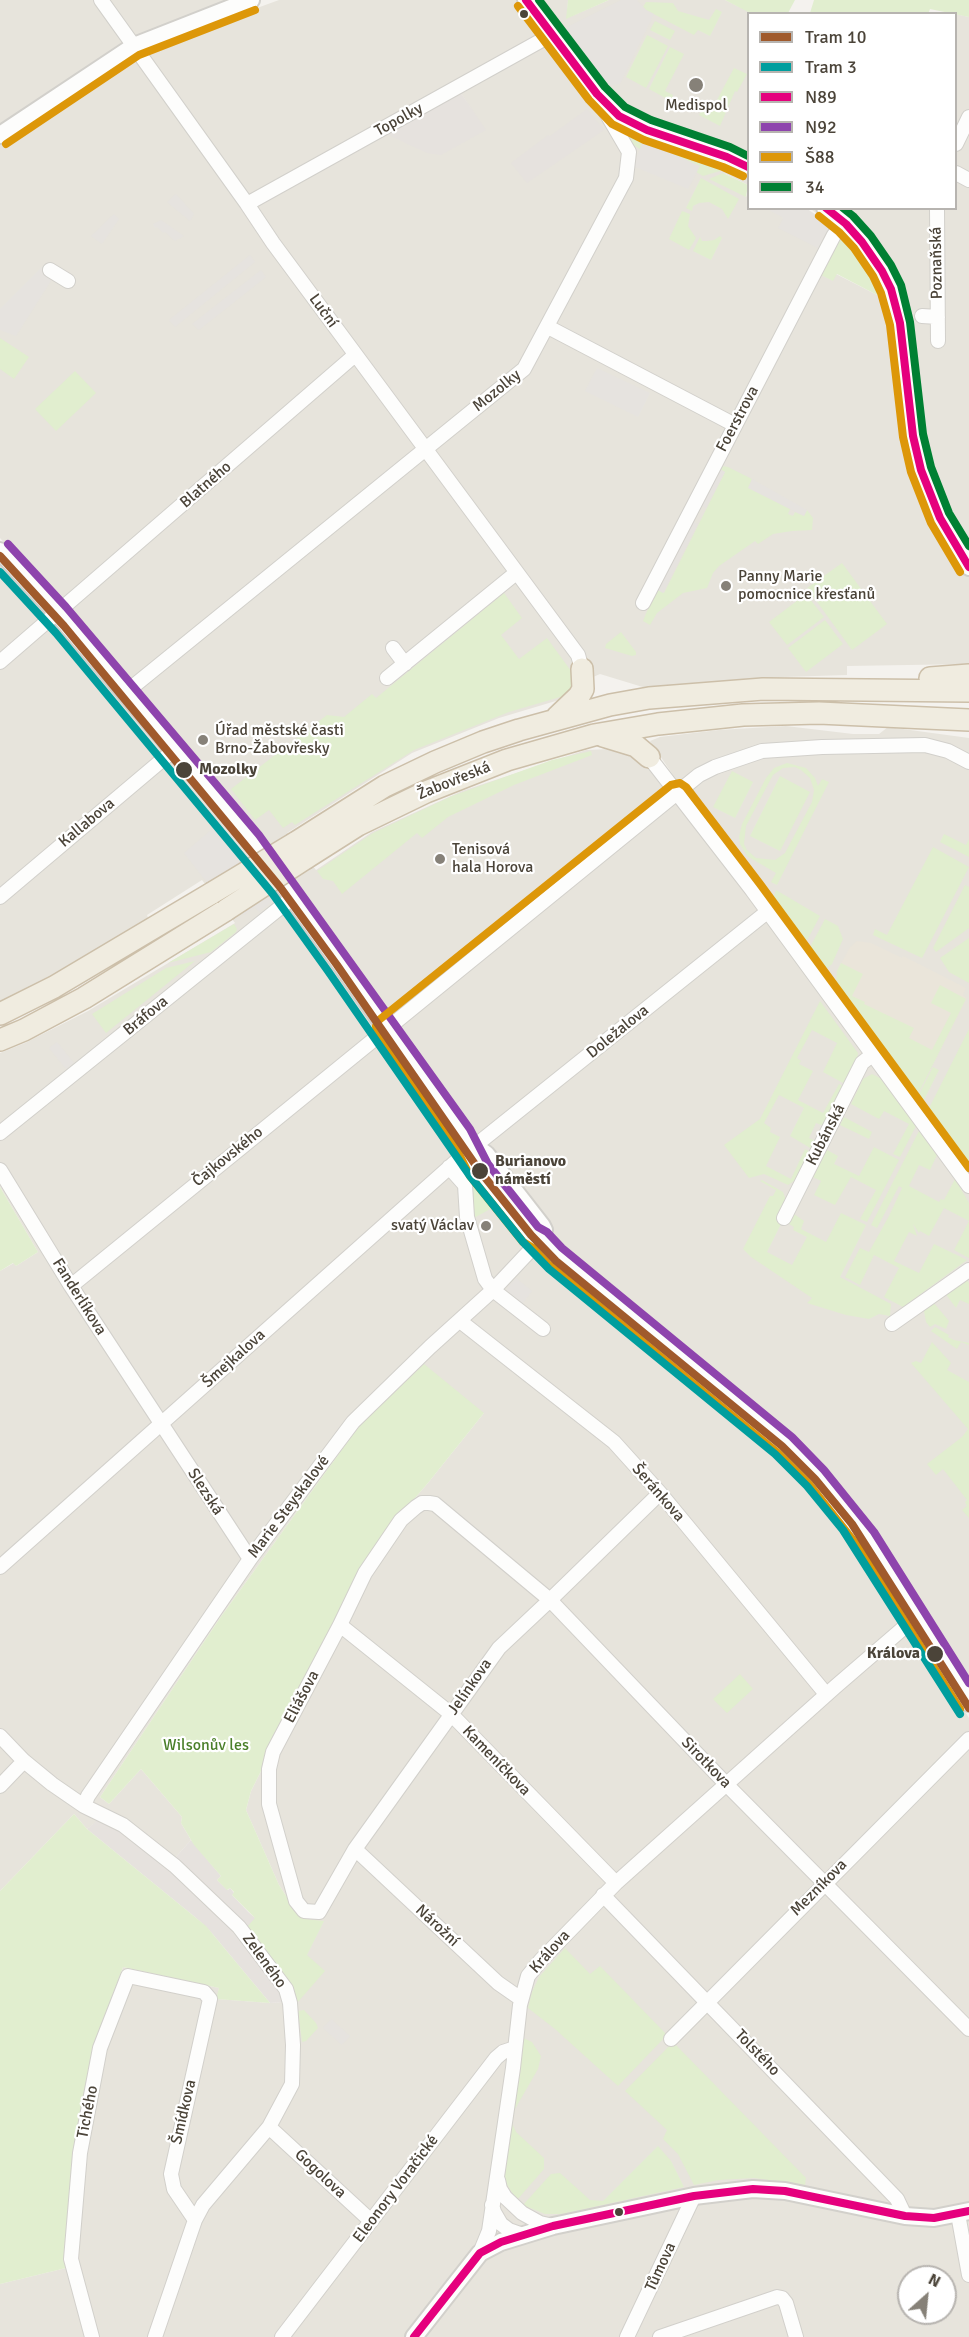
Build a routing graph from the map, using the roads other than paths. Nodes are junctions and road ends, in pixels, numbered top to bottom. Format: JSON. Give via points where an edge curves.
{"nodes":[{"id":1,"x":101,"y":0,"type":"edge"},
{"id":2,"x":250,"y":0,"type":"edge"},
{"id":3,"x":526,"y":0,"type":"edge"},
{"id":4,"x":551,"y":35,"type":"junction"},
{"id":5,"x":134,"y":46,"type":"junction"},
{"id":6,"x":597,"y":94,"type":"junction"},
{"id":7,"x":969,"y":117,"type":"edge"},
{"id":8,"x":0,"y":135,"type":"edge"},
{"id":9,"x":957,"y":142,"type":"edge"},
{"id":10,"x":747,"y":166,"type":"edge"},
{"id":11,"x":247,"y":204,"type":"junction"},
{"id":12,"x":828,"y":210,"type":"edge"},
{"id":13,"x":937,"y":210,"type":"edge"},
{"id":14,"x":834,"y":235,"type":"dead end"},
{"id":15,"x":50,"y":270,"type":"dead end"},
{"id":16,"x":68,"y":281,"type":"dead end"},
{"id":17,"x":922,"y":316,"type":"dead end"},
{"id":18,"x":938,"y":317,"type":"junction"},
{"id":19,"x":548,"y":327,"type":"junction"},
{"id":20,"x":938,"y":340,"type":"dead end"},
{"id":21,"x":355,"y":355,"type":"junction"},
{"id":22,"x":735,"y":425,"type":"junction"},
{"id":23,"x":424,"y":450,"type":"junction"},
{"id":24,"x":0,"y":551,"type":"edge"},
{"id":25,"x":969,"y":567,"type":"edge"},
{"id":26,"x":516,"y":573,"type":"junction"},
{"id":27,"x":643,"y":603,"type":"dead end"},
{"id":28,"x":58,"y":614,"type":"junction"},
{"id":29,"x":393,"y":648,"type":"dead end"},
{"id":30,"x":0,"y":662,"type":"edge"},
{"id":31,"x":405,"y":664,"type":"junction"},
{"id":32,"x":582,"y":669,"type":"joint"},
{"id":33,"x":969,"y":675,"type":"edge"},
{"id":34,"x":387,"y":678,"type":"dead end"},
{"id":35,"x":822,"y":688,"type":"junction"},
{"id":36,"x":969,"y":691,"type":"edge"},
{"id":37,"x":125,"y":693,"type":"junction"},
{"id":38,"x":891,"y":716,"type":"junction"},
{"id":39,"x":555,"y":719,"type":"junction"},
{"id":40,"x":969,"y":720,"type":"edge"},
{"id":41,"x":969,"y":731,"type":"edge"},
{"id":42,"x":594,"y":735,"type":"junction"},
{"id":43,"x":174,"y":750,"type":"junction"},
{"id":44,"x":649,"y":756,"type":"joint"},
{"id":45,"x":969,"y":762,"type":"edge"},
{"id":46,"x":678,"y":793,"type":"junction"},
{"id":47,"x":301,"y":851,"type":"junction"},
{"id":48,"x":0,"y":897,"type":"edge"},
{"id":49,"x":292,"y":898,"type":"junction"},
{"id":50,"x":767,"y":912,"type":"junction"},
{"id":51,"x":0,"y":1014,"type":"edge"},
{"id":52,"x":386,"y":1028,"type":"junction"},
{"id":53,"x":0,"y":1040,"type":"edge"},
{"id":54,"x":872,"y":1055,"type":"junction"},
{"id":55,"x":0,"y":1133,"type":"edge"},
{"id":56,"x":472,"y":1148,"type":"junction"},
{"id":57,"x":449,"y":1167,"type":"junction"},
{"id":58,"x":0,"y":1170,"type":"edge"},
{"id":59,"x":969,"y":1186,"type":"edge"},
{"id":60,"x":784,"y":1218,"type":"dead end"},
{"id":61,"x":540,"y":1240,"type":"junction"},
{"id":62,"x":969,"y":1270,"type":"edge"},
{"id":63,"x":71,"y":1286,"type":"junction"},
{"id":64,"x":493,"y":1290,"type":"junction"},
{"id":65,"x":460,"y":1321,"type":"junction"},
{"id":66,"x":892,"y":1324,"type":"dead end"},
{"id":67,"x":543,"y":1329,"type":"dead end"},
{"id":68,"x":161,"y":1424,"type":"junction"},
{"id":69,"x":660,"y":1493,"type":"junction"},
{"id":70,"x":435,"y":1504,"type":"joint"},
{"id":71,"x":250,"y":1559,"type":"junction"},
{"id":72,"x":0,"y":1567,"type":"edge"},
{"id":73,"x":550,"y":1600,"type":"junction"},
{"id":74,"x":915,"y":1618,"type":"junction"},
{"id":75,"x":340,"y":1625,"type":"junction"},
{"id":76,"x":826,"y":1694,"type":"junction"},
{"id":77,"x":969,"y":1703,"type":"edge"},
{"id":78,"x":451,"y":1714,"type":"junction"},
{"id":79,"x":0,"y":1736,"type":"edge"},
{"id":80,"x":969,"y":1739,"type":"edge"},
{"id":81,"x":24,"y":1761,"type":"junction"},
{"id":82,"x":727,"y":1785,"type":"junction"},
{"id":83,"x":0,"y":1786,"type":"edge"},
{"id":84,"x":84,"y":1806,"type":"junction"},
{"id":85,"x":355,"y":1850,"type":"junction"},
{"id":86,"x":616,"y":1883,"type":"junction"},
{"id":87,"x":824,"y":1883,"type":"junction"},
{"id":88,"x":603,"y":1895,"type":"junction"},
{"id":89,"x":319,"y":1912,"type":"joint"},
{"id":90,"x":210,"y":1999,"type":"joint"},
{"id":91,"x":521,"y":1999,"type":"junction"},
{"id":92,"x":706,"y":2001,"type":"junction"},
{"id":93,"x":969,"y":2030,"type":"edge"},
{"id":94,"x":670,"y":2039,"type":"dead end"},
{"id":95,"x":515,"y":2048,"type":"junction"},
{"id":96,"x":269,"y":2127,"type":"junction"},
{"id":97,"x":498,"y":2178,"type":"junction"},
{"id":98,"x":694,"y":2196,"type":"junction"},
{"id":99,"x":492,"y":2203,"type":"junction"},
{"id":100,"x":964,"y":2212,"type":"edge"},
{"id":101,"x":905,"y":2216,"type":"junction"},
{"id":102,"x":195,"y":2220,"type":"junction"},
{"id":103,"x":371,"y":2221,"type":"junction"},
{"id":104,"x":553,"y":2226,"type":"junction"},
{"id":105,"x":523,"y":2235,"type":"junction"},
{"id":106,"x":480,"y":2253,"type":"junction"},
{"id":107,"x":969,"y":2275,"type":"edge"},
{"id":108,"x":92,"y":2337,"type":"edge"},
{"id":109,"x":155,"y":2337,"type":"edge"},
{"id":110,"x":282,"y":2337,"type":"edge"},
{"id":111,"x":414,"y":2337,"type":"edge"},
{"id":112,"x":627,"y":2337,"type":"edge"},
{"id":113,"x":660,"y":2337,"type":"edge"},
{"id":114,"x":796,"y":2337,"type":"edge"}],
"edges":[{"from":1,"to":5,"type":"street","name":"Luční"},
{"from":2,"to":5,"type":"street"},
{"from":3,"to":4,"type":"street"},
{"from":4,"to":6,"type":"street"},
{"from":4,"to":11,"type":"street","name":"Topolky"},
{"from":5,"to":8,"type":"street"},
{"from":5,"to":11,"type":"street","name":"Luční"},
{"from":6,"to":10,"type":"street","via":[[628,121]]},
{"from":6,"to":19,"type":"street","name":"Mozolky","via":[[629,152],[626,178]]},
{"from":7,"to":9,"type":"street"},
{"from":11,"to":21,"type":"street","name":"Luční"},
{"from":12,"to":25,"type":"street","via":[[867,247],[891,289],[900,323],[913,436],[921,470],[940,518]]},
{"from":13,"to":18,"type":"street","name":"Poznaňská"},
{"from":14,"to":22,"type":"street","name":"Foerstrova"},
{"from":15,"to":16,"type":"street"},
{"from":17,"to":18,"type":"street","name":"Poznaňská"},
{"from":18,"to":20,"type":"street","name":"Poznaňská"},
{"from":19,"to":22,"type":"street"},
{"from":19,"to":23,"type":"street","name":"Mozolky","via":[[524,369]]},
{"from":21,"to":23,"type":"street","name":"Luční"},
{"from":21,"to":28,"type":"street","name":"Blatného"},
{"from":22,"to":27,"type":"street","name":"Foerstrova"},
{"from":23,"to":26,"type":"street","name":"Luční"},
{"from":23,"to":37,"type":"street","name":"Mozolky"},
{"from":24,"to":28,"type":"street"},
{"from":26,"to":31,"type":"street"},
{"from":26,"to":32,"type":"street","name":"Luční","via":[[578,656]]},
{"from":28,"to":30,"type":"street","name":"Blatného"},
{"from":28,"to":37,"type":"street"},
{"from":29,"to":31,"type":"street"},
{"from":31,"to":34,"type":"street"},
{"from":32,"to":39,"type":"highway","via":[[583,689]]},
{"from":33,"to":35,"type":"highway"},
{"from":35,"to":36,"type":"highway","name":"Žabovřeská"},
{"from":35,"to":39,"type":"highway","name":"Žabovřeská","via":[[649,698]]},
{"from":37,"to":43,"type":"street"},
{"from":38,"to":40,"type":"highway","name":"Žabovřeská"},
{"from":38,"to":41,"type":"highway"},
{"from":38,"to":42,"type":"highway","name":"Žabovřeská","via":[[743,716]]},
{"from":39,"to":47,"type":"highway","name":"Žabovřeská","via":[[483,742],[385,786]]},
{"from":42,"to":44,"type":"highway","via":[[636,746]]},
{"from":42,"to":47,"type":"highway","name":"Žabovřeská","via":[[507,760],[426,792]]},
{"from":43,"to":48,"type":"street","name":"Kallabova"},
{"from":43,"to":49,"type":"street"},
{"from":44,"to":46,"type":"street"},
{"from":45,"to":46,"type":"street","name":"Čajkovského","via":[[948,751],[908,744],[762,751],[715,767]]},
{"from":46,"to":50,"type":"street"},
{"from":46,"to":52,"type":"street","name":"Čajkovského"},
{"from":47,"to":51,"type":"highway","name":"Žabovřeská","bridge":true,"via":[[212,893],[54,987]]},
{"from":47,"to":53,"type":"highway","name":"Žabovřeská","bridge":true,"via":[[226,910],[84,998]]},
{"from":49,"to":52,"type":"street"},
{"from":49,"to":55,"type":"street","name":"Bráfova"},
{"from":50,"to":54,"type":"street"},
{"from":50,"to":56,"type":"street","name":"Doležalova"},
{"from":52,"to":56,"type":"street"},
{"from":52,"to":63,"type":"street","name":"Čajkovského"},
{"from":54,"to":59,"type":"street"},
{"from":54,"to":60,"type":"street","name":"Kubánská","via":[[862,1063]]},
{"from":56,"to":57,"type":"street","name":"Šmejkalova"},
{"from":56,"to":61,"type":"street","via":[[479,1170],[531,1235]]},
{"from":57,"to":64,"type":"street","via":[[465,1185],[468,1224],[484,1279]]},
{"from":57,"to":68,"type":"street","name":"Šmejkalova"},
{"from":58,"to":63,"type":"street","name":"Fanderlíkova"},
{"from":61,"to":64,"type":"street"},
{"from":61,"to":74,"type":"street","via":[[785,1445],[817,1477],[865,1538]]},
{"from":62,"to":66,"type":"street"},
{"from":63,"to":68,"type":"street","name":"Fanderlíkova"},
{"from":64,"to":65,"type":"street","name":"Marie Steyskalové"},
{"from":64,"to":67,"type":"street"},
{"from":65,"to":69,"type":"street","name":"Šeránkova","via":[[614,1442]]},
{"from":65,"to":71,"type":"street","name":"Marie Steyskalové","via":[[353,1422]]},
{"from":68,"to":71,"type":"street","name":"Slezská"},
{"from":68,"to":72,"type":"street","name":"Šmejkalova"},
{"from":69,"to":73,"type":"street","name":"Jelínkova"},
{"from":69,"to":76,"type":"street","name":"Šeránkova"},
{"from":70,"to":73,"type":"street","name":"Sirotkova"},
{"from":70,"to":75,"type":"street","name":"Eliášova","via":[[422,1503],[401,1520],[365,1573]]},
{"from":71,"to":84,"type":"street","name":"Marie Steyskalové"},
{"from":73,"to":78,"type":"street","name":"Jelínkova","via":[[499,1648]]},
{"from":73,"to":82,"type":"street","name":"Sirotkova"},
{"from":74,"to":76,"type":"street","name":"Králova"},
{"from":74,"to":77,"type":"street"},
{"from":75,"to":78,"type":"street","name":"Kameníčkova"},
{"from":75,"to":89,"type":"street","name":"Eliášova","via":[[273,1752],[268,1769],[269,1804],[296,1901],[304,1911]]},
{"from":76,"to":82,"type":"street","name":"Králova"},
{"from":78,"to":85,"type":"street","name":"Jelínkova"},
{"from":78,"to":86,"type":"street","name":"Kameníčkova"},
{"from":79,"to":81,"type":"street","name":"Zeleného"},
{"from":80,"to":87,"type":"street","name":"Mezníkova"},
{"from":81,"to":83,"type":"street"},
{"from":81,"to":84,"type":"street","name":"Zeleného"},
{"from":82,"to":86,"type":"street","name":"Králova"},
{"from":82,"to":87,"type":"street","name":"Sirotkova"},
{"from":84,"to":96,"type":"street","name":"Zeleného","via":[[123,1825],[175,1866],[239,1927],[286,1989],[293,2045],[292,2084]]},
{"from":85,"to":89,"type":"street","name":"Jelínkova"},
{"from":85,"to":91,"type":"street","name":"Nárožní","via":[[498,1983]]},
{"from":86,"to":88,"type":"street","name":"Králova"},
{"from":87,"to":92,"type":"street","name":"Mezníkova"},
{"from":87,"to":93,"type":"street","name":"Sirotkova"},
{"from":88,"to":91,"type":"street","name":"Králova","via":[[535,1967]]},
{"from":88,"to":92,"type":"street","name":"Tolstého"},
{"from":90,"to":102,"type":"street","name":"Šmídkova","via":[[171,2174],[174,2189]]},
{"from":90,"to":108,"type":"street","name":"Tichého","via":[[204,1992],[128,1976],[100,2048],[80,2152],[71,2253]]},
{"from":91,"to":95,"type":"street","name":"Králova"},
{"from":92,"to":94,"type":"street","name":"Mezníkova"},
{"from":92,"to":101,"type":"street","name":"Tolstého","via":[[897,2199]]},
{"from":95,"to":97,"type":"street","name":"Králova"},
{"from":95,"to":103,"type":"street","name":"Eleonory Voračické","via":[[496,2058]]},
{"from":96,"to":102,"type":"street","name":"Zeleného","via":[[210,2194]]},
{"from":96,"to":103,"type":"street","name":"Gogolova"},
{"from":97,"to":99,"type":"street","name":"Králova"},
{"from":97,"to":104,"type":"street","via":[[505,2198],[522,2213]]},
{"from":98,"to":101,"type":"street","via":[[731,2190],[773,2190]]},
{"from":98,"to":104,"type":"street"},
{"from":98,"to":112,"type":"street","name":"Tůmova"},
{"from":99,"to":105,"type":"street","via":[[501,2224]]},
{"from":99,"to":106,"type":"street","name":"Králova","via":[[489,2231]]},
{"from":100,"to":101,"type":"street","via":[[934,2218]]},
{"from":100,"to":107,"type":"street"},
{"from":102,"to":109,"type":"street","name":"Zeleného"},
{"from":103,"to":110,"type":"street","name":"Eleonory Voračické"},
{"from":104,"to":105,"type":"street"},
{"from":105,"to":106,"type":"street"},
{"from":106,"to":111,"type":"street"},
{"from":113,"to":114,"type":"street","via":[[769,2299],[782,2298]]}]}
